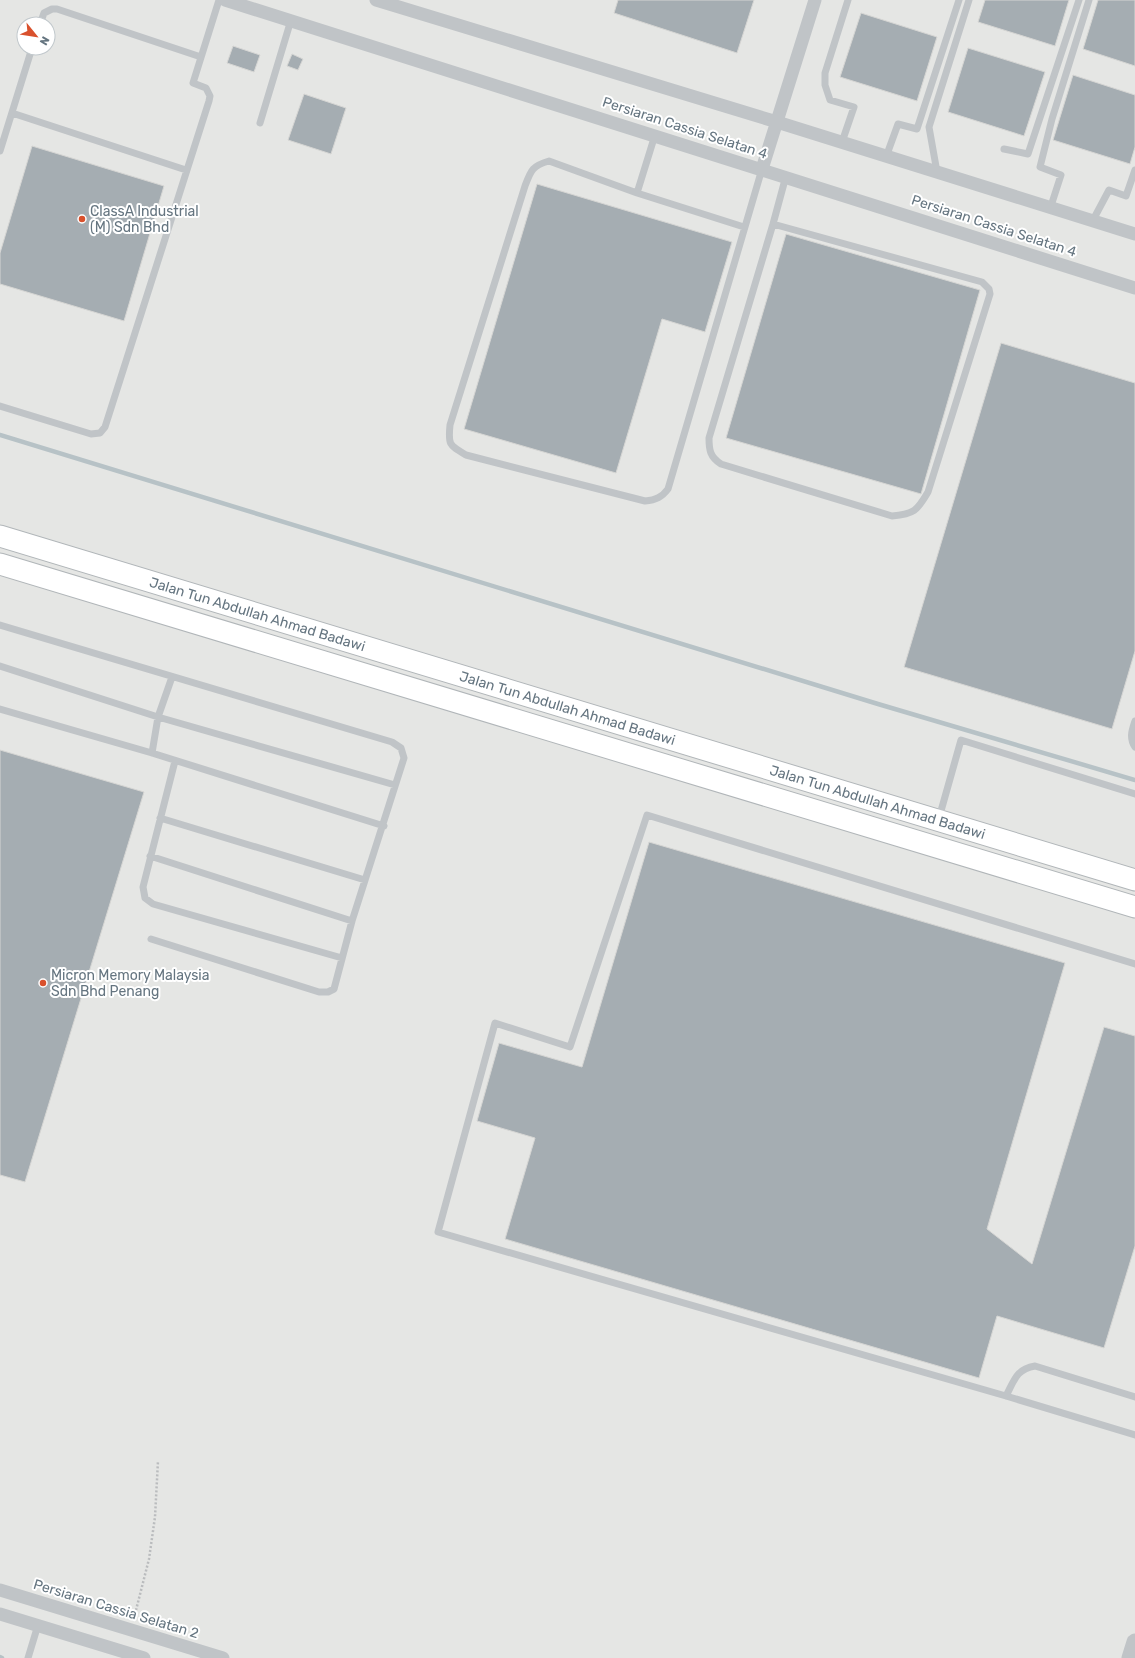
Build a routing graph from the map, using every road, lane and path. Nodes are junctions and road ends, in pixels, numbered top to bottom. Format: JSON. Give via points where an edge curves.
{"nodes":[{"id":1,"x":218,"y":0,"type":"edge"},
{"id":2,"x":225,"y":0,"type":"edge"},
{"id":3,"x":376,"y":0,"type":"edge"},
{"id":4,"x":815,"y":0,"type":"edge"},
{"id":5,"x":848,"y":0,"type":"edge"},
{"id":6,"x":959,"y":0,"type":"edge"},
{"id":7,"x":970,"y":0,"type":"edge"},
{"id":8,"x":1079,"y":0,"type":"edge"},
{"id":9,"x":1089,"y":0,"type":"edge"},
{"id":10,"x":43,"y":16,"type":"edge"},
{"id":11,"x":291,"y":20,"type":"junction"},
{"id":12,"x":30,"y":56,"type":"edge"},
{"id":13,"x":201,"y":57,"type":"junction"},
{"id":14,"x":12,"y":113,"type":"junction"},
{"id":15,"x":777,"y":122,"type":"junction"},
{"id":16,"x":260,"y":123,"type":"dead end"},
{"id":17,"x":655,"y":135,"type":"junction"},
{"id":18,"x":842,"y":142,"type":"junction"},
{"id":19,"x":1004,"y":149,"type":"dead end"},
{"id":20,"x":0,"y":151,"type":"edge"},
{"id":21,"x":886,"y":157,"type":"junction"},
{"id":22,"x":762,"y":169,"type":"junction"},
{"id":23,"x":186,"y":170,"type":"junction"},
{"id":24,"x":1135,"y":170,"type":"edge"},
{"id":25,"x":937,"y":172,"type":"junction"},
{"id":26,"x":786,"y":176,"type":"junction"},
{"id":27,"x":637,"y":193,"type":"junction"},
{"id":28,"x":1050,"y":209,"type":"junction"},
{"id":29,"x":1092,"y":222,"type":"junction"},
{"id":30,"x":774,"y":224,"type":"junction"},
{"id":31,"x":744,"y":227,"type":"junction"},
{"id":32,"x":1135,"y":234,"type":"edge"},
{"id":33,"x":1135,"y":288,"type":"edge"},
{"id":34,"x":0,"y":406,"type":"edge"},
{"id":35,"x":0,"y":536,"type":"edge"},
{"id":36,"x":0,"y":564,"type":"edge"},
{"id":37,"x":0,"y":625,"type":"edge"},
{"id":38,"x":0,"y":666,"type":"edge"},
{"id":39,"x":172,"y":677,"type":"junction"},
{"id":40,"x":0,"y":709,"type":"edge"},
{"id":41,"x":158,"y":717,"type":"junction"},
{"id":42,"x":1135,"y":721,"type":"edge"},
{"id":43,"x":1135,"y":747,"type":"edge"},
{"id":44,"x":152,"y":753,"type":"junction"},
{"id":45,"x":175,"y":761,"type":"junction"},
{"id":46,"x":395,"y":785,"type":"junction"},
{"id":47,"x":1135,"y":794,"type":"edge"},
{"id":48,"x":160,"y":818,"type":"junction"},
{"id":49,"x":939,"y":820,"type":"junction"},
{"id":50,"x":384,"y":826,"type":"junction"},
{"id":51,"x":150,"y":856,"type":"junction"},
{"id":52,"x":365,"y":880,"type":"junction"},
{"id":53,"x":1135,"y":880,"type":"edge"},
{"id":54,"x":1135,"y":907,"type":"edge"},
{"id":55,"x":352,"y":921,"type":"junction"},
{"id":56,"x":151,"y":939,"type":"dead end"},
{"id":57,"x":342,"y":958,"type":"junction"},
{"id":58,"x":1135,"y":964,"type":"edge"},
{"id":59,"x":1006,"y":1396,"type":"junction"},
{"id":60,"x":1135,"y":1397,"type":"edge"},
{"id":61,"x":1135,"y":1435,"type":"edge"},
{"id":62,"x":158,"y":1461,"type":"dead end"},
{"id":63,"x":0,"y":1590,"type":"edge"},
{"id":64,"x":0,"y":1614,"type":"edge"},
{"id":65,"x":38,"y":1625,"type":"junction"},
{"id":66,"x":131,"y":1630,"type":"junction"},
{"id":67,"x":1135,"y":1642,"type":"edge"},
{"id":68,"x":28,"y":1658,"type":"edge"},
{"id":69,"x":144,"y":1658,"type":"edge"},
{"id":70,"x":224,"y":1658,"type":"edge"},
{"id":71,"x":1130,"y":1658,"type":"edge"}],
"edges":[{"from":1,"to":13,"type":"lane"},
{"from":2,"to":11,"type":"street","name":"Persiaran Cassia Selatan 4"},
{"from":3,"to":15,"type":"street"},
{"from":4,"to":15,"type":"street"},
{"from":5,"to":18,"type":"lane","via":[[825,73],[830,100],[854,108]]},
{"from":6,"to":21,"type":"lane","via":[[917,130],[898,124]]},
{"from":7,"to":25,"type":"lane","via":[[929,127]]},
{"from":8,"to":19,"type":"lane","via":[[1028,154]]},
{"from":9,"to":28,"type":"lane","via":[[1040,167],[1061,175]]},
{"from":10,"to":13,"type":"lane","via":[[44,13],[56,9]]},
{"from":11,"to":16,"type":"lane"},
{"from":11,"to":17,"type":"street","name":"Persiaran Cassia Selatan 4"},
{"from":12,"to":14,"type":"lane"},
{"from":13,"to":23,"type":"lane","via":[[193,83],[206,88],[210,96]]},
{"from":14,"to":20,"type":"lane"},
{"from":14,"to":23,"type":"lane"},
{"from":15,"to":18,"type":"street"},
{"from":15,"to":22,"type":"street"},
{"from":17,"to":22,"type":"street","name":"Persiaran Cassia Selatan 4"},
{"from":17,"to":27,"type":"lane"},
{"from":18,"to":21,"type":"street"},
{"from":21,"to":25,"type":"street"},
{"from":22,"to":26,"type":"street","name":"Persiaran Cassia Selatan 4"},
{"from":22,"to":31,"type":"lane"},
{"from":23,"to":34,"type":"lane","via":[[103,430],[91,434]]},
{"from":24,"to":29,"type":"lane","via":[[1126,196],[1109,190]]},
{"from":25,"to":28,"type":"street"},
{"from":26,"to":30,"type":"lane"},
{"from":26,"to":33,"type":"street","name":"Persiaran Cassia Selatan 4"},
{"from":27,"to":31,"type":"lane"},
{"from":27,"to":31,"type":"lane","via":[[549,160],[531,170],[450,425],[449,439],[452,447],[466,455],[645,501],[663,496],[668,489]]},
{"from":28,"to":29,"type":"street"},
{"from":29,"to":32,"type":"street"},
{"from":30,"to":30,"type":"lane","via":[[982,282],[989,289],[990,294],[928,492],[911,513],[892,516],[721,464],[710,454],[709,438]]},
{"from":35,"to":49,"type":"main road","name":"Jalan Tun Abdullah Ahmad Badawi"},
{"from":36,"to":54,"type":"main road","name":"Jalan Tun Abdullah Ahmad Badawi"},
{"from":37,"to":39,"type":"lane"},
{"from":38,"to":41,"type":"lane"},
{"from":39,"to":41,"type":"lane"},
{"from":39,"to":46,"type":"lane","via":[[392,742],[401,748],[404,758]]},
{"from":40,"to":44,"type":"lane"},
{"from":41,"to":44,"type":"lane"},
{"from":41,"to":46,"type":"lane"},
{"from":42,"to":43,"type":"lane","via":[[1131,733]]},
{"from":44,"to":45,"type":"lane"},
{"from":45,"to":48,"type":"lane"},
{"from":45,"to":50,"type":"lane"},
{"from":46,"to":50,"type":"lane"},
{"from":47,"to":49,"type":"lane","via":[[961,740]]},
{"from":48,"to":51,"type":"lane"},
{"from":48,"to":52,"type":"lane"},
{"from":49,"to":53,"type":"main road","name":"Jalan Tun Abdullah Ahmad Badawi"},
{"from":50,"to":52,"type":"lane"},
{"from":51,"to":55,"type":"lane"},
{"from":51,"to":57,"type":"lane","via":[[143,887],[145,898],[153,904]]},
{"from":52,"to":55,"type":"lane"},
{"from":55,"to":57,"type":"lane"},
{"from":56,"to":57,"type":"lane","via":[[318,992],[334,989]]},
{"from":58,"to":59,"type":"lane","via":[[648,815],[570,1047],[495,1023],[438,1232]]},
{"from":59,"to":60,"type":"lane","via":[[1017,1374],[1035,1366]]},
{"from":59,"to":61,"type":"lane"},
{"from":62,"to":66,"type":"path","via":[[155,1516],[149,1559]]},
{"from":63,"to":66,"type":"street","name":"Persiaran Cassia Selatan 2"},
{"from":64,"to":65,"type":"street"},
{"from":65,"to":68,"type":"lane"},
{"from":65,"to":69,"type":"street"},
{"from":66,"to":70,"type":"street","name":"Persiaran Cassia Selatan 2"},
{"from":67,"to":71,"type":"street"}]}
